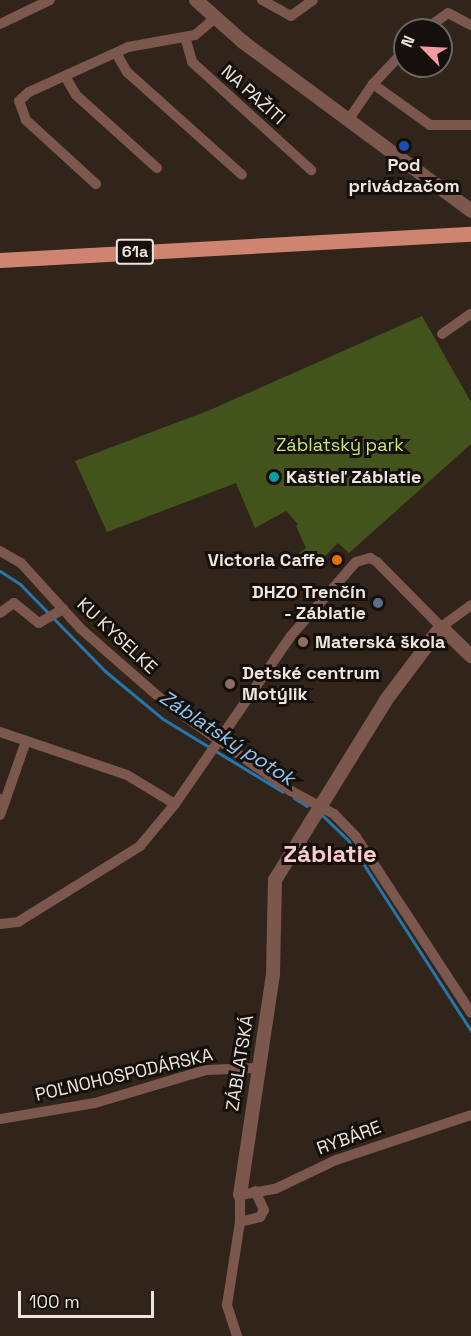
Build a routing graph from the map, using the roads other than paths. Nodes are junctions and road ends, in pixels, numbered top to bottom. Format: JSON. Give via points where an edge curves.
{"nodes":[{"id":1,"x":50,"y":0,"type":"edge"},
{"id":2,"x":196,"y":0,"type":"edge"},
{"id":3,"x":262,"y":0,"type":"edge"},
{"id":4,"x":313,"y":0,"type":"edge"},
{"id":5,"x":441,"y":18,"type":"edge"},
{"id":6,"x":214,"y":19,"type":"junction"},
{"id":7,"x":0,"y":24,"type":"edge"},
{"id":8,"x":471,"y":25,"type":"edge"},
{"id":9,"x":185,"y":37,"type":"junction"},
{"id":10,"x":116,"y":53,"type":"junction"},
{"id":11,"x":393,"y":63,"type":"edge"},
{"id":12,"x":65,"y":76,"type":"junction"},
{"id":13,"x":373,"y":84,"type":"junction"},
{"id":14,"x":349,"y":119,"type":"junction"},
{"id":15,"x":471,"y":125,"type":"edge"},
{"id":16,"x":157,"y":168,"type":"dead end"},
{"id":17,"x":311,"y":170,"type":"dead end"},
{"id":18,"x":242,"y":175,"type":"dead end"},
{"id":19,"x":96,"y":184,"type":"dead end"},
{"id":20,"x":471,"y":211,"type":"edge"},
{"id":21,"x":471,"y":234,"type":"edge"},
{"id":22,"x":0,"y":260,"type":"edge"},
{"id":23,"x":471,"y":314,"type":"edge"},
{"id":24,"x":442,"y":334,"type":"dead end"},
{"id":25,"x":0,"y":551,"type":"edge"},
{"id":26,"x":471,"y":604,"type":"edge"},
{"id":27,"x":61,"y":610,"type":"junction"},
{"id":28,"x":0,"y":613,"type":"edge"},
{"id":29,"x":441,"y":627,"type":"junction"},
{"id":30,"x":471,"y":656,"type":"edge"},
{"id":31,"x":0,"y":732,"type":"edge"},
{"id":32,"x":216,"y":740,"type":"junction"},
{"id":33,"x":26,"y":741,"type":"junction"},
{"id":34,"x":3,"y":800,"type":"edge"},
{"id":35,"x":175,"y":804,"type":"junction"},
{"id":36,"x":319,"y":805,"type":"junction"},
{"id":37,"x":0,"y":815,"type":"edge"},
{"id":38,"x":0,"y":924,"type":"edge"},
{"id":39,"x":471,"y":1013,"type":"edge"},
{"id":40,"x":257,"y":1068,"type":"junction"},
{"id":41,"x":471,"y":1115,"type":"edge"},
{"id":42,"x":0,"y":1119,"type":"edge"},
{"id":43,"x":255,"y":1191,"type":"junction"},
{"id":44,"x":240,"y":1195,"type":"junction"},
{"id":45,"x":240,"y":1222,"type":"junction"},
{"id":46,"x":237,"y":1336,"type":"edge"}],
"edges":[{"from":1,"to":7,"type":"street"},
{"from":2,"to":6,"type":"street"},
{"from":3,"to":4,"type":"street","via":[[291,16]]},
{"from":5,"to":8,"type":"street","via":[[448,13]]},
{"from":6,"to":9,"type":"street","via":[[199,33]]},
{"from":6,"to":14,"type":"street"},
{"from":9,"to":10,"type":"street","via":[[139,44]]},
{"from":9,"to":17,"type":"street","name":"NA PAŽITI","via":[[192,62]]},
{"from":10,"to":12,"type":"street"},
{"from":10,"to":18,"type":"street","via":[[127,72]]},
{"from":11,"to":13,"type":"street"},
{"from":12,"to":16,"type":"street","via":[[76,95]]},
{"from":12,"to":19,"type":"street","via":[[22,96],[18,107],[26,120]]},
{"from":13,"to":14,"type":"street"},
{"from":13,"to":15,"type":"street","via":[[430,125]]},
{"from":14,"to":20,"type":"street"},
{"from":21,"to":22,"type":"main road","number":"61a"},
{"from":23,"to":24,"type":"street"},
{"from":25,"to":27,"type":"street","name":"KU KYSELKE","via":[[21,563]]},
{"from":26,"to":29,"type":"street"},
{"from":27,"to":28,"type":"street","name":"KU KYSELKE","via":[[39,623],[14,603]]},
{"from":27,"to":32,"type":"street","name":"KU KYSELKE","via":[[167,704]]},
{"from":29,"to":30,"type":"street"},
{"from":29,"to":32,"type":"street","via":[[377,562],[363,558],[290,637]]},
{"from":29,"to":36,"type":"street","name":"ZÁBLATSKÁ","via":[[386,700]]},
{"from":31,"to":33,"type":"street"},
{"from":32,"to":35,"type":"street"},
{"from":32,"to":36,"type":"street","name":"KU KYSELKE"},
{"from":33,"to":34,"type":"street"},
{"from":33,"to":35,"type":"street","via":[[127,775]]},
{"from":34,"to":37,"type":"street"},
{"from":35,"to":38,"type":"street","via":[[140,846],[18,922]]},
{"from":36,"to":39,"type":"street","via":[[334,814],[356,837]]},
{"from":36,"to":40,"type":"street","name":"ZÁBLATSKÁ","via":[[275,880],[273,974]]},
{"from":40,"to":42,"type":"street","name":"POĽNOHOSPODÁRSKA","via":[[206,1070],[95,1103]]},
{"from":40,"to":44,"type":"street","name":"ZÁBLATSKÁ"},
{"from":41,"to":43,"type":"street","name":"RYBÁRE","via":[[347,1156],[275,1189]]},
{"from":43,"to":44,"type":"street","name":"RYBÁRE"},
{"from":43,"to":45,"type":"street","via":[[264,1210],[260,1217]]},
{"from":44,"to":45,"type":"street","name":"ZÁBLATSKÁ"},
{"from":45,"to":46,"type":"street","name":"ZÁBLATSKÁ","via":[[227,1305]]}]}
